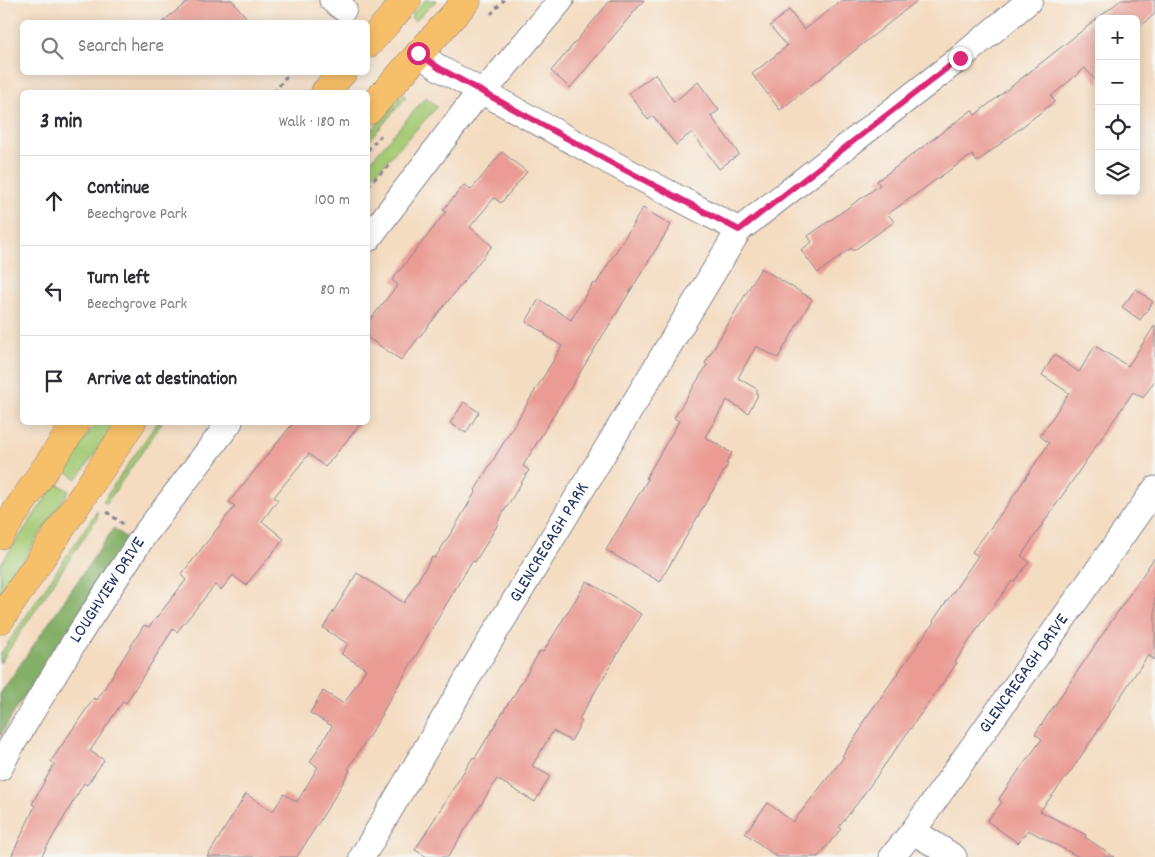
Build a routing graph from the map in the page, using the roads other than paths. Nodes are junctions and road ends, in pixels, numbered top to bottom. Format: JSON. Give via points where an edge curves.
{"nodes":[{"id":1,"x":407,"y":0,"type":"edge"},
{"id":2,"x":467,"y":0,"type":"edge"},
{"id":3,"x":561,"y":0,"type":"edge"},
{"id":4,"x":1030,"y":0,"type":"edge"},
{"id":5,"x":375,"y":35,"type":"edge"},
{"id":6,"x":418,"y":53,"type":"junction"},
{"id":7,"x":340,"y":75,"type":"edge"},
{"id":8,"x":327,"y":90,"type":"edge"},
{"id":9,"x":482,"y":92,"type":"junction"},
{"id":10,"x":370,"y":109,"type":"edge"},
{"id":11,"x":739,"y":230,"type":"junction"},
{"id":12,"x":370,"y":236,"type":"edge"},
{"id":13,"x":75,"y":425,"type":"edge"},
{"id":14,"x":130,"y":425,"type":"edge"},
{"id":15,"x":228,"y":425,"type":"edge"},
{"id":16,"x":1155,"y":489,"type":"edge"},
{"id":17,"x":0,"y":535,"type":"edge"},
{"id":18,"x":0,"y":620,"type":"edge"},
{"id":19,"x":0,"y":768,"type":"edge"},
{"id":20,"x":913,"y":831,"type":"junction"},
{"id":21,"x":362,"y":857,"type":"edge"},
{"id":22,"x":892,"y":857,"type":"edge"},
{"id":23,"x":954,"y":857,"type":"edge"}],
"edges":[{"from":1,"to":5,"type":"highway"},
{"from":2,"to":6,"type":"highway"},
{"from":3,"to":9,"type":"street"},
{"from":4,"to":11,"type":"street"},
{"from":5,"to":6,"type":"highway"},
{"from":6,"to":9,"type":"street"},
{"from":6,"to":10,"type":"highway"},
{"from":7,"to":8,"type":"highway"},
{"from":9,"to":11,"type":"street"},
{"from":9,"to":12,"type":"street"},
{"from":11,"to":21,"type":"street","name":"GLENCREGAGH PARK"},
{"from":13,"to":17,"type":"highway"},
{"from":14,"to":18,"type":"highway"},
{"from":15,"to":19,"type":"street","name":"LOUGHVIEW DRIVE","via":[[142,538],[76,639]]},
{"from":16,"to":20,"type":"street","name":"GLENCREGAGH DRIVE"},
{"from":20,"to":22,"type":"street","name":"GLENCREGAGH DRIVE"},
{"from":20,"to":23,"type":"street"}]}
